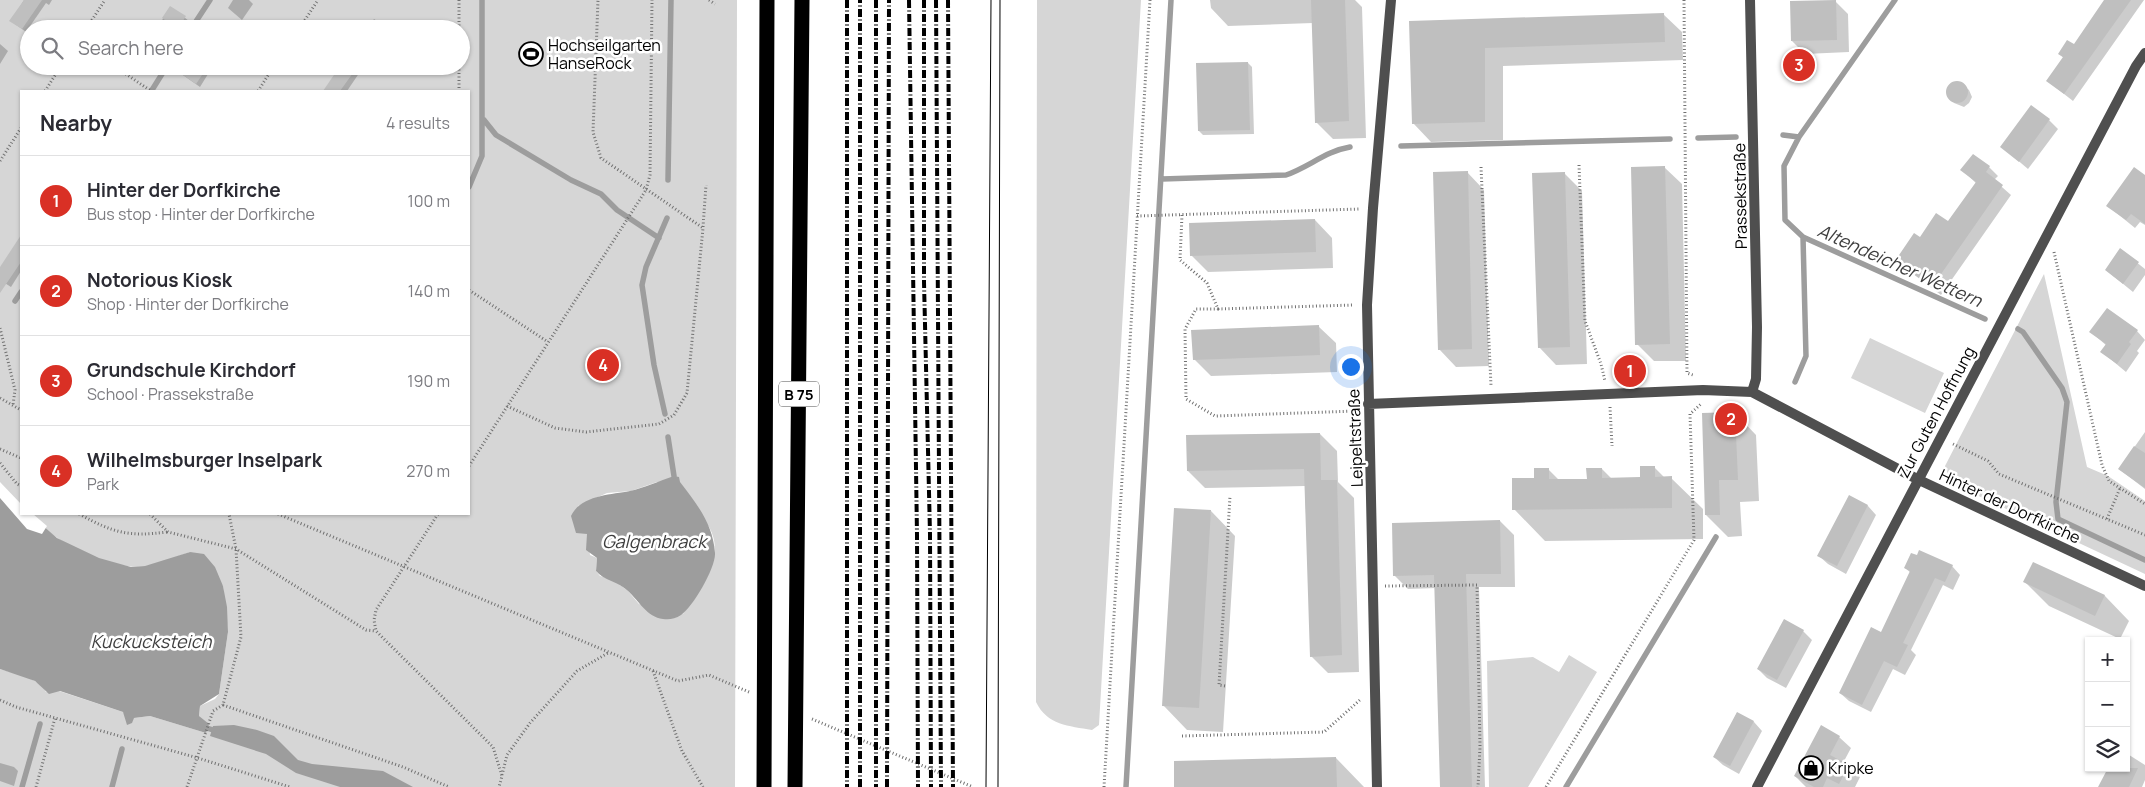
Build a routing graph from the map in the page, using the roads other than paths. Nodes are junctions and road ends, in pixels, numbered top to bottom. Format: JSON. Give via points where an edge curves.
{"nodes":[{"id":1,"x":768,"y":0,"type":"edge"},
{"id":2,"x":802,"y":0,"type":"edge"},
{"id":3,"x":1392,"y":0,"type":"edge"},
{"id":4,"x":1750,"y":0,"type":"edge"},
{"id":5,"x":2145,"y":53,"type":"edge"},
{"id":6,"x":1752,"y":392,"type":"junction"},
{"id":7,"x":1368,"y":404,"type":"junction"},
{"id":8,"x":1918,"y":479,"type":"junction"},
{"id":9,"x":2145,"y":586,"type":"edge"},
{"id":10,"x":764,"y":787,"type":"edge"},
{"id":11,"x":795,"y":787,"type":"edge"},
{"id":12,"x":1377,"y":787,"type":"edge"},
{"id":13,"x":1757,"y":787,"type":"edge"}],
"edges":[{"from":1,"to":10,"type":"highway","number":"B 75"},
{"from":2,"to":11,"type":"highway","number":"B 75"},
{"from":3,"to":7,"type":"street","name":"Leipeltstraße","via":[[1367,305]]},
{"from":4,"to":6,"type":"street","name":"Prassekstraße","via":[[1757,327]]},
{"from":5,"to":8,"type":"street","name":"Zur Guten Hoffnung"},
{"from":6,"to":7,"type":"street","name":"Hinter der Dorfkirche","via":[[1703,390]]},
{"from":6,"to":8,"type":"street","name":"Hinter der Dorfkirche"},
{"from":7,"to":12,"type":"street","name":"Leipeltstraße"},
{"from":8,"to":9,"type":"street","name":"Hinter der Dorfkirche"},
{"from":8,"to":13,"type":"street","name":"Zur Guten Hoffnung"}]}
